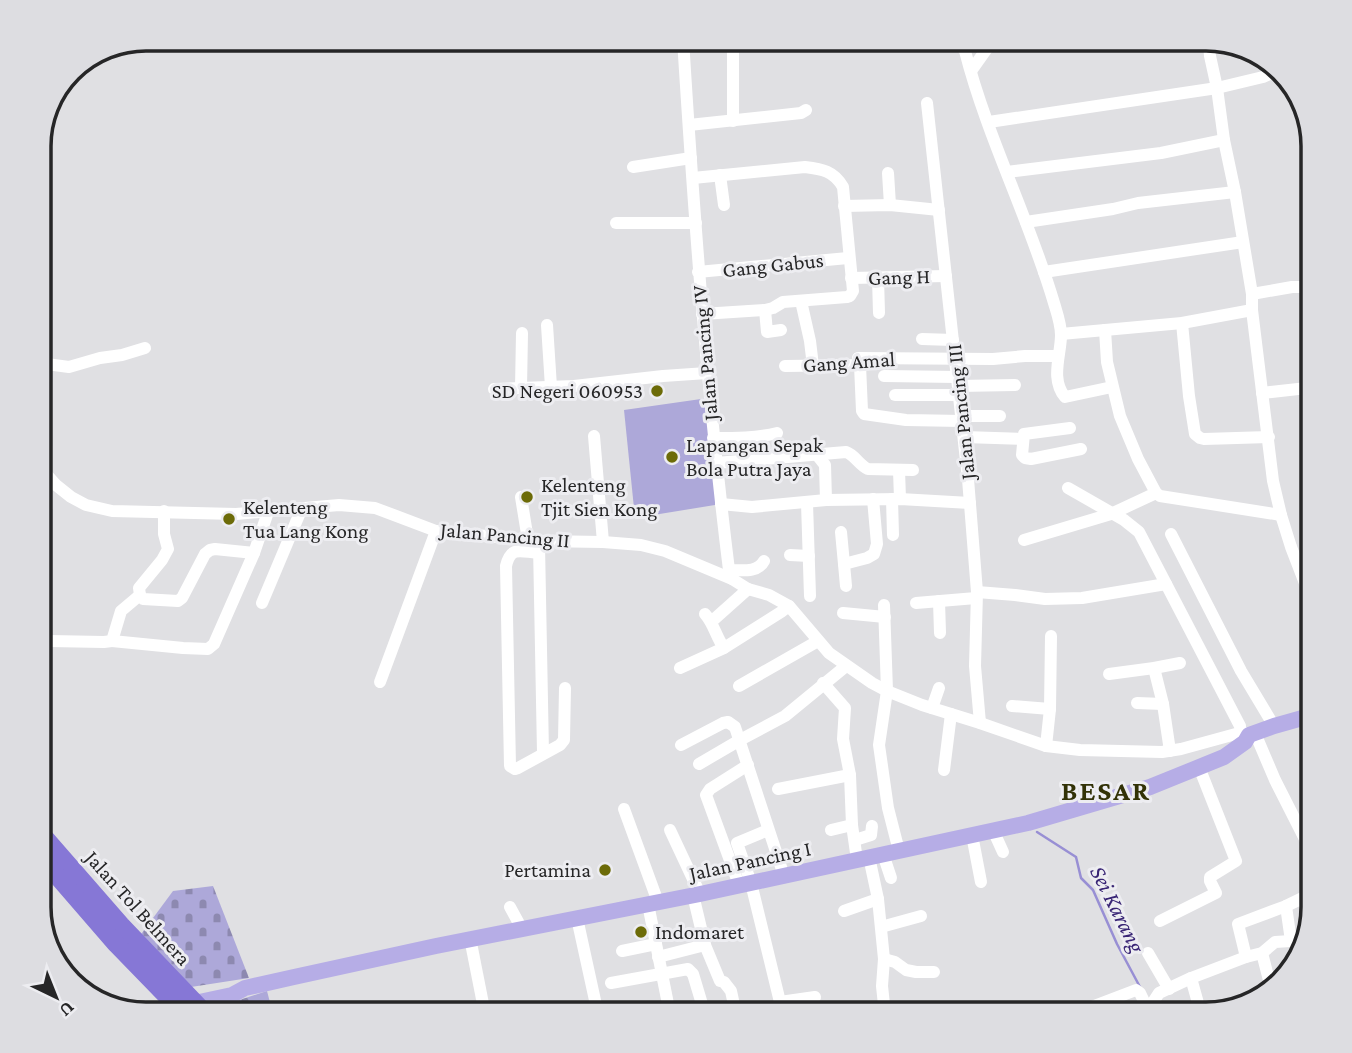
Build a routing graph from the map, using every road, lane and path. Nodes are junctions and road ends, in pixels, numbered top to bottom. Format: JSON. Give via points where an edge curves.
{"nodes":[{"id":1,"x":684,"y":51,"type":"edge"},
{"id":2,"x":733,"y":51,"type":"edge"},
{"id":3,"x":964,"y":51,"type":"edge"},
{"id":4,"x":985,"y":51,"type":"edge"},
{"id":5,"x":1210,"y":51,"type":"edge"},
{"id":6,"x":971,"y":71,"type":"junction"},
{"id":7,"x":1269,"y":75,"type":"edge"},
{"id":8,"x":1217,"y":88,"type":"junction"},
{"id":9,"x":927,"y":103,"type":"dead end"},
{"id":10,"x":806,"y":110,"type":"dead end"},
{"id":11,"x":733,"y":121,"type":"junction"},
{"id":12,"x":989,"y":122,"type":"junction"},
{"id":13,"x":689,"y":125,"type":"junction"},
{"id":14,"x":1224,"y":140,"type":"junction"},
{"id":15,"x":691,"y":158,"type":"junction"},
{"id":16,"x":633,"y":167,"type":"dead end"},
{"id":17,"x":1007,"y":172,"type":"junction"},
{"id":18,"x":888,"y":173,"type":"dead end"},
{"id":19,"x":720,"y":175,"type":"junction"},
{"id":20,"x":692,"y":178,"type":"junction"},
{"id":21,"x":1235,"y":191,"type":"junction"},
{"id":22,"x":724,"y":205,"type":"dead end"},
{"id":23,"x":890,"y":205,"type":"junction"},
{"id":24,"x":844,"y":206,"type":"junction"},
{"id":25,"x":939,"y":210,"type":"junction"},
{"id":26,"x":1026,"y":222,"type":"junction"},
{"id":27,"x":616,"y":223,"type":"dead end"},
{"id":28,"x":696,"y":223,"type":"junction"},
{"id":29,"x":1243,"y":242,"type":"junction"},
{"id":30,"x":848,"y":257,"type":"junction"},
{"id":31,"x":698,"y":272,"type":"junction"},
{"id":32,"x":1044,"y":272,"type":"junction"},
{"id":33,"x":946,"y":276,"type":"junction"},
{"id":34,"x":851,"y":278,"type":"junction"},
{"id":35,"x":878,"y":278,"type":"junction"},
{"id":36,"x":1301,"y":287,"type":"edge"},
{"id":37,"x":1252,"y":294,"type":"junction"},
{"id":38,"x":801,"y":301,"type":"junction"},
{"id":39,"x":765,"y":310,"type":"junction"},
{"id":40,"x":1252,"y":310,"type":"junction"},
{"id":41,"x":879,"y":313,"type":"dead end"},
{"id":42,"x":702,"y":314,"type":"junction"},
{"id":43,"x":1182,"y":323,"type":"junction"},
{"id":44,"x":547,"y":325,"type":"dead end"},
{"id":45,"x":780,"y":330,"type":"dead end"},
{"id":46,"x":1105,"y":330,"type":"junction"},
{"id":47,"x":522,"y":333,"type":"dead end"},
{"id":48,"x":1061,"y":334,"type":"junction"},
{"id":49,"x":922,"y":339,"type":"dead end"},
{"id":50,"x":953,"y":340,"type":"junction"},
{"id":51,"x":145,"y":348,"type":"dead end"},
{"id":52,"x":1058,"y":356,"type":"junction"},
{"id":53,"x":955,"y":359,"type":"junction"},
{"id":54,"x":51,"y":365,"type":"edge"},
{"id":55,"x":860,"y":365,"type":"junction"},
{"id":56,"x":785,"y":366,"type":"dead end"},
{"id":57,"x":813,"y":366,"type":"junction"},
{"id":58,"x":708,"y":373,"type":"junction"},
{"id":59,"x":884,"y":376,"type":"dead end"},
{"id":60,"x":1015,"y":385,"type":"dead end"},
{"id":61,"x":958,"y":386,"type":"junction"},
{"id":62,"x":551,"y":387,"type":"junction"},
{"id":63,"x":1112,"y":387,"type":"junction"},
{"id":64,"x":521,"y":388,"type":"junction"},
{"id":65,"x":494,"y":389,"type":"dead end"},
{"id":66,"x":1301,"y":389,"type":"edge"},
{"id":67,"x":1262,"y":393,"type":"junction"},
{"id":68,"x":895,"y":395,"type":"dead end"},
{"id":69,"x":1000,"y":416,"type":"dead end"},
{"id":70,"x":962,"y":418,"type":"junction"},
{"id":71,"x":1070,"y":428,"type":"dead end"},
{"id":72,"x":777,"y":433,"type":"dead end"},
{"id":73,"x":594,"y":436,"type":"dead end"},
{"id":74,"x":964,"y":437,"type":"junction"},
{"id":75,"x":1269,"y":437,"type":"junction"},
{"id":76,"x":713,"y":439,"type":"junction"},
{"id":77,"x":1024,"y":439,"type":"junction"},
{"id":78,"x":1081,"y":449,"type":"dead end"},
{"id":79,"x":817,"y":455,"type":"junction"},
{"id":80,"x":716,"y":463,"type":"junction"},
{"id":81,"x":899,"y":470,"type":"junction"},
{"id":82,"x":913,"y":470,"type":"dead end"},
{"id":83,"x":51,"y":480,"type":"edge"},
{"id":84,"x":1068,"y":488,"type":"dead end"},
{"id":85,"x":1156,"y":493,"type":"junction"},
{"id":86,"x":521,"y":497,"type":"dead end"},
{"id":87,"x":873,"y":499,"type":"junction"},
{"id":88,"x":896,"y":499,"type":"junction"},
{"id":89,"x":826,"y":500,"type":"junction"},
{"id":90,"x":807,"y":503,"type":"junction"},
{"id":91,"x":970,"y":503,"type":"junction"},
{"id":92,"x":721,"y":505,"type":"junction"},
{"id":93,"x":302,"y":508,"type":"junction"},
{"id":94,"x":164,"y":511,"type":"junction"},
{"id":95,"x":268,"y":512,"type":"junction"},
{"id":96,"x":1111,"y":514,"type":"junction"},
{"id":97,"x":1281,"y":515,"type":"junction"},
{"id":98,"x":436,"y":531,"type":"junction"},
{"id":99,"x":841,"y":532,"type":"dead end"},
{"id":100,"x":893,"y":534,"type":"dead end"},
{"id":101,"x":1171,"y":534,"type":"dead end"},
{"id":102,"x":1024,"y":540,"type":"dead end"},
{"id":103,"x":603,"y":542,"type":"junction"},
{"id":104,"x":535,"y":545,"type":"junction"},
{"id":105,"x":254,"y":553,"type":"junction"},
{"id":106,"x":790,"y":555,"type":"dead end"},
{"id":107,"x":809,"y":556,"type":"junction"},
{"id":108,"x":764,"y":561,"type":"dead end"},
{"id":109,"x":844,"y":564,"type":"junction"},
{"id":110,"x":731,"y":574,"type":"junction"},
{"id":111,"x":1301,"y":574,"type":"edge"},
{"id":112,"x":1166,"y":584,"type":"junction"},
{"id":113,"x":846,"y":586,"type":"dead end"},
{"id":114,"x":748,"y":589,"type":"junction"},
{"id":115,"x":140,"y":595,"type":"junction"},
{"id":116,"x":976,"y":595,"type":"junction"},
{"id":117,"x":810,"y":596,"type":"dead end"},
{"id":118,"x":939,"y":601,"type":"junction"},
{"id":119,"x":262,"y":603,"type":"dead end"},
{"id":120,"x":916,"y":603,"type":"dead end"},
{"id":121,"x":789,"y":606,"type":"junction"},
{"id":122,"x":843,"y":613,"type":"dead end"},
{"id":123,"x":940,"y":633,"type":"dead end"},
{"id":124,"x":1051,"y":636,"type":"dead end"},
{"id":125,"x":51,"y":641,"type":"edge"},
{"id":126,"x":112,"y":641,"type":"junction"},
{"id":127,"x":818,"y":641,"type":"junction"},
{"id":128,"x":724,"y":648,"type":"junction"},
{"id":129,"x":1181,"y":663,"type":"dead end"},
{"id":130,"x":846,"y":666,"type":"junction"},
{"id":131,"x":680,"y":668,"type":"dead end"},
{"id":132,"x":1154,"y":668,"type":"junction"},
{"id":133,"x":1109,"y":674,"type":"dead end"},
{"id":134,"x":380,"y":682,"type":"dead end"},
{"id":135,"x":823,"y":683,"type":"junction"},
{"id":136,"x":739,"y":687,"type":"dead end"},
{"id":137,"x":939,"y":688,"type":"dead end"},
{"id":138,"x":887,"y":691,"type":"junction"},
{"id":139,"x":542,"y":697,"type":"junction"},
{"id":140,"x":1137,"y":703,"type":"dead end"},
{"id":141,"x":1163,"y":704,"type":"junction"},
{"id":142,"x":1012,"y":705,"type":"dead end"},
{"id":143,"x":932,"y":708,"type":"junction"},
{"id":144,"x":1050,"y":709,"type":"junction"},
{"id":145,"x":951,"y":714,"type":"junction"},
{"id":146,"x":1301,"y":719,"type":"edge"},
{"id":147,"x":983,"y":724,"type":"junction"},
{"id":148,"x":1274,"y":726,"type":"junction"},
{"id":149,"x":1248,"y":732,"type":"junction"},
{"id":150,"x":740,"y":740,"type":"junction"},
{"id":151,"x":681,"y":745,"type":"dead end"},
{"id":152,"x":1046,"y":747,"type":"junction"},
{"id":153,"x":1170,"y":751,"type":"junction"},
{"id":154,"x":543,"y":753,"type":"junction"},
{"id":155,"x":699,"y":764,"type":"dead end"},
{"id":156,"x":748,"y":765,"type":"junction"},
{"id":157,"x":1199,"y":767,"type":"junction"},
{"id":158,"x":944,"y":770,"type":"dead end"},
{"id":159,"x":850,"y":775,"type":"junction"},
{"id":160,"x":778,"y":789,"type":"dead end"},
{"id":161,"x":624,"y":809,"type":"dead end"},
{"id":162,"x":852,"y":825,"type":"junction"},
{"id":163,"x":872,"y":826,"type":"dead end"},
{"id":164,"x":670,"y":830,"type":"dead end"},
{"id":165,"x":768,"y":830,"type":"junction"},
{"id":166,"x":831,"y":830,"type":"dead end"},
{"id":167,"x":993,"y":830,"type":"junction"},
{"id":168,"x":1301,"y":831,"type":"edge"},
{"id":169,"x":972,"y":835,"type":"junction"},
{"id":170,"x":855,"y":840,"type":"junction"},
{"id":171,"x":51,"y":845,"type":"edge"},
{"id":172,"x":1003,"y":852,"type":"dead end"},
{"id":173,"x":877,"y":855,"type":"junction"},
{"id":174,"x":51,"y":867,"type":"edge"},
{"id":175,"x":784,"y":876,"type":"junction"},
{"id":176,"x":891,"y":878,"type":"dead end"},
{"id":177,"x":981,"y":882,"type":"dead end"},
{"id":178,"x":745,"y":884,"type":"junction"},
{"id":179,"x":697,"y":895,"type":"junction"},
{"id":180,"x":1301,"y":899,"type":"edge"},
{"id":181,"x":878,"y":900,"type":"junction"},
{"id":182,"x":652,"y":903,"type":"junction"},
{"id":183,"x":1286,"y":906,"type":"junction"},
{"id":184,"x":510,"y":908,"type":"dead end"},
{"id":185,"x":845,"y":911,"type":"dead end"},
{"id":186,"x":921,"y":916,"type":"dead end"},
{"id":187,"x":578,"y":918,"type":"junction"},
{"id":188,"x":1160,"y":921,"type":"dead end"},
{"id":189,"x":881,"y":927,"type":"junction"},
{"id":190,"x":522,"y":929,"type":"junction"},
{"id":191,"x":1296,"y":936,"type":"edge"},
{"id":192,"x":470,"y":938,"type":"junction"},
{"id":193,"x":1296,"y":938,"type":"edge"},
{"id":194,"x":705,"y":945,"type":"junction"},
{"id":195,"x":622,"y":951,"type":"dead end"},
{"id":196,"x":657,"y":951,"type":"junction"},
{"id":197,"x":1148,"y":953,"type":"dead end"},
{"id":198,"x":1262,"y":953,"type":"junction"},
{"id":199,"x":1247,"y":957,"type":"junction"},
{"id":200,"x":884,"y":959,"type":"junction"},
{"id":201,"x":152,"y":971,"type":"junction"},
{"id":202,"x":934,"y":972,"type":"dead end"},
{"id":203,"x":662,"y":973,"type":"junction"},
{"id":204,"x":1191,"y":978,"type":"junction"},
{"id":205,"x":1269,"y":979,"type":"edge"},
{"id":206,"x":611,"y":983,"type":"dead end"},
{"id":207,"x":245,"y":988,"type":"junction"},
{"id":208,"x":1169,"y":989,"type":"junction"},
{"id":209,"x":815,"y":997,"type":"dead end"},
{"id":210,"x":158,"y":1002,"type":"edge"},
{"id":211,"x":175,"y":1002,"type":"edge"},
{"id":212,"x":191,"y":1002,"type":"edge"},
{"id":213,"x":201,"y":1002,"type":"edge"},
{"id":214,"x":483,"y":1002,"type":"edge"},
{"id":215,"x":596,"y":1002,"type":"edge"},
{"id":216,"x":668,"y":1002,"type":"edge"},
{"id":217,"x":701,"y":1002,"type":"edge"},
{"id":218,"x":733,"y":1002,"type":"edge"},
{"id":219,"x":778,"y":1002,"type":"edge"},
{"id":220,"x":799,"y":1002,"type":"edge"},
{"id":221,"x":884,"y":1002,"type":"edge"},
{"id":222,"x":1104,"y":1002,"type":"edge"},
{"id":223,"x":1146,"y":1002,"type":"edge"},
{"id":224,"x":1154,"y":1002,"type":"edge"},
{"id":225,"x":1198,"y":1002,"type":"edge"}],
"edges":[{"from":1,"to":13,"type":"street","name":"Jalan Pancing IV"},
{"from":2,"to":11,"type":"street"},
{"from":3,"to":6,"type":"street"},
{"from":4,"to":6,"type":"street"},
{"from":5,"to":8,"type":"street"},
{"from":6,"to":12,"type":"street"},
{"from":7,"to":8,"type":"street"},
{"from":8,"to":12,"type":"street"},
{"from":8,"to":14,"type":"street"},
{"from":9,"to":25,"type":"street","name":"Jalan Pancing III"},
{"from":10,"to":11,"type":"street"},
{"from":11,"to":13,"type":"street"},
{"from":12,"to":17,"type":"street"},
{"from":13,"to":15,"type":"street","name":"Jalan Pancing IV"},
{"from":14,"to":17,"type":"street","via":[[1161,153]]},
{"from":14,"to":21,"type":"street"},
{"from":15,"to":16,"type":"street"},
{"from":15,"to":20,"type":"street","name":"Jalan Pancing IV"},
{"from":17,"to":26,"type":"street"},
{"from":18,"to":23,"type":"street"},
{"from":19,"to":20,"type":"street"},
{"from":19,"to":22,"type":"street"},
{"from":19,"to":24,"type":"street","via":[[820,169],[839,179]]},
{"from":20,"to":28,"type":"street","name":"Jalan Pancing IV"},
{"from":21,"to":26,"type":"street"},
{"from":21,"to":29,"type":"street"},
{"from":23,"to":24,"type":"street"},
{"from":23,"to":25,"type":"street"},
{"from":24,"to":30,"type":"street"},
{"from":25,"to":33,"type":"street","name":"Jalan Pancing III"},
{"from":26,"to":32,"type":"street"},
{"from":27,"to":28,"type":"street"},
{"from":28,"to":31,"type":"street","name":"Jalan Pancing IV"},
{"from":29,"to":32,"type":"street"},
{"from":29,"to":37,"type":"street"},
{"from":30,"to":31,"type":"street","name":"Gang Gabus"},
{"from":30,"to":34,"type":"street"},
{"from":31,"to":42,"type":"street","name":"Jalan Pancing IV"},
{"from":32,"to":48,"type":"street"},
{"from":33,"to":35,"type":"street","name":"Gang H"},
{"from":33,"to":50,"type":"street","name":"Jalan Pancing III"},
{"from":34,"to":35,"type":"street","name":"Gang H"},
{"from":34,"to":38,"type":"street","via":[[850,296]]},
{"from":35,"to":41,"type":"street"},
{"from":36,"to":37,"type":"street"},
{"from":37,"to":40,"type":"street"},
{"from":38,"to":39,"type":"street"},
{"from":38,"to":57,"type":"street"},
{"from":39,"to":42,"type":"street"},
{"from":39,"to":45,"type":"street","via":[[767,332]]},
{"from":40,"to":43,"type":"street"},
{"from":40,"to":67,"type":"street"},
{"from":42,"to":58,"type":"street","name":"Jalan Pancing IV"},
{"from":43,"to":46,"type":"street"},
{"from":43,"to":75,"type":"street","via":[[1195,433],[1204,439]]},
{"from":44,"to":62,"type":"street"},
{"from":46,"to":48,"type":"street"},
{"from":46,"to":63,"type":"street"},
{"from":47,"to":64,"type":"street"},
{"from":48,"to":52,"type":"street"},
{"from":49,"to":50,"type":"street"},
{"from":50,"to":53,"type":"street","name":"Jalan Pancing III"},
{"from":51,"to":54,"type":"street","via":[[69,367]]},
{"from":52,"to":53,"type":"street"},
{"from":52,"to":63,"type":"street","via":[[1059,390],[1065,397]]},
{"from":53,"to":55,"type":"street","name":"Gang Amal","via":[[858,358]]},
{"from":53,"to":61,"type":"street","name":"Jalan Pancing III"},
{"from":55,"to":57,"type":"street","name":"Gang Amal"},
{"from":55,"to":70,"type":"street","via":[[864,414],[906,420]]},
{"from":56,"to":57,"type":"street","name":"Gang Amal"},
{"from":58,"to":62,"type":"street"},
{"from":58,"to":76,"type":"street","name":"Jalan Pancing IV"},
{"from":59,"to":61,"type":"street"},
{"from":60,"to":61,"type":"street"},
{"from":61,"to":68,"type":"street"},
{"from":61,"to":70,"type":"street","name":"Jalan Pancing III"},
{"from":62,"to":64,"type":"street"},
{"from":63,"to":85,"type":"street","via":[[1129,438]]},
{"from":64,"to":65,"type":"street"},
{"from":66,"to":67,"type":"street"},
{"from":67,"to":75,"type":"street"},
{"from":69,"to":70,"type":"street"},
{"from":70,"to":74,"type":"street","name":"Jalan Pancing III"},
{"from":71,"to":77,"type":"street","via":[[1024,434]]},
{"from":72,"to":76,"type":"street"},
{"from":73,"to":103,"type":"street"},
{"from":74,"to":77,"type":"street"},
{"from":74,"to":91,"type":"street","name":"Jalan Pancing III"},
{"from":75,"to":97,"type":"street"},
{"from":76,"to":80,"type":"street","name":"Jalan Pancing IV"},
{"from":77,"to":78,"type":"street","via":[[1022,455],[1027,459]]},
{"from":79,"to":80,"type":"street"},
{"from":79,"to":81,"type":"street","via":[[846,452],[868,469]]},
{"from":79,"to":89,"type":"street","via":[[825,465]]},
{"from":80,"to":92,"type":"street","name":"Jalan Pancing IV"},
{"from":81,"to":82,"type":"street"},
{"from":81,"to":88,"type":"street"},
{"from":83,"to":94,"type":"street","name":"Jalan Pancing II","via":[[86,505],[112,511]]},
{"from":84,"to":96,"type":"street"},
{"from":85,"to":96,"type":"street"},
{"from":85,"to":97,"type":"street"},
{"from":86,"to":104,"type":"street"},
{"from":87,"to":88,"type":"street"},
{"from":87,"to":89,"type":"street"},
{"from":87,"to":109,"type":"street","via":[[876,551],[873,556]]},
{"from":88,"to":91,"type":"street"},
{"from":88,"to":100,"type":"street"},
{"from":89,"to":90,"type":"street"},
{"from":90,"to":92,"type":"street"},
{"from":90,"to":107,"type":"street"},
{"from":91,"to":116,"type":"street","name":"Jalan Pancing III"},
{"from":92,"to":110,"type":"street","name":"Jalan Pancing IV"},
{"from":93,"to":95,"type":"street","name":"Jalan Pancing II"},
{"from":93,"to":98,"type":"street","name":"Jalan Pancing II","via":[[375,508]]},
{"from":93,"to":119,"type":"street"},
{"from":94,"to":95,"type":"street","name":"Jalan Pancing II"},
{"from":94,"to":115,"type":"street","via":[[168,549],[139,588]]},
{"from":95,"to":105,"type":"street"},
{"from":96,"to":102,"type":"street"},
{"from":96,"to":112,"type":"street","via":[[1139,532]]},
{"from":97,"to":111,"type":"street"},
{"from":98,"to":104,"type":"street","name":"Jalan Pancing II"},
{"from":98,"to":134,"type":"street"},
{"from":99,"to":109,"type":"street"},
{"from":101,"to":148,"type":"street"},
{"from":103,"to":104,"type":"street","name":"Jalan Pancing II"},
{"from":103,"to":110,"type":"street","name":"Jalan Pancing II","via":[[641,545]]},
{"from":104,"to":139,"type":"street"},
{"from":104,"to":154,"type":"street","via":[[514,552],[506,566],[508,764],[519,768]]},
{"from":105,"to":115,"type":"street","via":[[209,550],[178,601],[146,600]]},
{"from":105,"to":126,"type":"street","via":[[208,649]]},
{"from":106,"to":107,"type":"street"},
{"from":107,"to":117,"type":"street"},
{"from":108,"to":110,"type":"street","via":[[761,567]]},
{"from":109,"to":113,"type":"street"},
{"from":110,"to":114,"type":"street","name":"Jalan Pancing I"},
{"from":112,"to":116,"type":"street","via":[[1082,598]]},
{"from":112,"to":149,"type":"street"},
{"from":114,"to":121,"type":"street","name":"Jalan Pancing I"},
{"from":114,"to":128,"type":"street","via":[[708,618]]},
{"from":115,"to":126,"type":"street","via":[[121,611]]},
{"from":116,"to":118,"type":"street"},
{"from":116,"to":147,"type":"street","name":"Jalan Pancing III","via":[[975,666]]},
{"from":118,"to":120,"type":"street"},
{"from":118,"to":123,"type":"street"},
{"from":121,"to":127,"type":"street","name":"Jalan Pancing I"},
{"from":121,"to":128,"type":"street"},
{"from":122,"to":138,"type":"street","via":[[884,611]]},
{"from":124,"to":144,"type":"street"},
{"from":125,"to":126,"type":"street"},
{"from":127,"to":130,"type":"street","name":"Jalan Pancing I"},
{"from":127,"to":136,"type":"street"},
{"from":128,"to":131,"type":"street"},
{"from":129,"to":132,"type":"street"},
{"from":130,"to":135,"type":"street"},
{"from":130,"to":138,"type":"street","name":"Jalan Pancing I"},
{"from":132,"to":133,"type":"street"},
{"from":132,"to":141,"type":"street"},
{"from":135,"to":150,"type":"street","via":[[785,716]]},
{"from":135,"to":159,"type":"street","via":[[845,708],[843,739]]},
{"from":137,"to":143,"type":"street"},
{"from":138,"to":143,"type":"street","name":"Jalan Pancing I"},
{"from":138,"to":173,"type":"street","via":[[879,745],[888,808]]},
{"from":139,"to":154,"type":"street"},
{"from":139,"to":154,"type":"street","via":[[565,693],[565,739]]},
{"from":140,"to":141,"type":"street"},
{"from":141,"to":153,"type":"street"},
{"from":142,"to":144,"type":"street"},
{"from":143,"to":145,"type":"street","name":"Jalan Pancing I"},
{"from":144,"to":152,"type":"street"},
{"from":145,"to":147,"type":"street","name":"Jalan Pancing I"},
{"from":145,"to":158,"type":"street"},
{"from":146,"to":148,"type":"main road","name":"Jalan Pancing I"},
{"from":147,"to":152,"type":"street","name":"Jalan Pancing I"},
{"from":148,"to":149,"type":"main road","name":"Jalan Pancing I"},
{"from":149,"to":153,"type":"street","name":"Jalan Pancing I"},
{"from":149,"to":157,"type":"main road","name":"Jalan Pancing I","via":[[1237,749]]},
{"from":149,"to":168,"type":"street"},
{"from":150,"to":151,"type":"street","via":[[728,722]]},
{"from":150,"to":155,"type":"street"},
{"from":150,"to":156,"type":"street"},
{"from":152,"to":153,"type":"street","name":"Jalan Pancing I"},
{"from":156,"to":165,"type":"street"},
{"from":156,"to":178,"type":"street","via":[[706,795]]},
{"from":157,"to":167,"type":"main road","name":"Jalan Pancing I","via":[[1142,789]]},
{"from":157,"to":188,"type":"street","via":[[1236,861],[1210,877],[1216,893]]},
{"from":159,"to":160,"type":"street"},
{"from":159,"to":162,"type":"street"},
{"from":161,"to":182,"type":"street"},
{"from":162,"to":166,"type":"street"},
{"from":162,"to":170,"type":"street"},
{"from":163,"to":170,"type":"street","via":[[871,835]]},
{"from":164,"to":179,"type":"street"},
{"from":165,"to":175,"type":"street"},
{"from":165,"to":178,"type":"street","via":[[737,844]]},
{"from":167,"to":169,"type":"main road","name":"Jalan Pancing I"},
{"from":167,"to":172,"type":"street"},
{"from":169,"to":173,"type":"main road","name":"Jalan Pancing I"},
{"from":169,"to":177,"type":"street"},
{"from":170,"to":173,"type":"street"},
{"from":171,"to":201,"type":"highway","name":"Jalan Tol Belmera","via":[[121,925]]},
{"from":173,"to":175,"type":"main road","name":"Jalan Pancing I"},
{"from":173,"to":176,"type":"street"},
{"from":173,"to":181,"type":"street"},
{"from":174,"to":201,"type":"highway","name":"Jalan Tol Belmera"},
{"from":175,"to":178,"type":"main road","name":"Jalan Pancing I"},
{"from":178,"to":179,"type":"main road","name":"Jalan Pancing I"},
{"from":178,"to":219,"type":"street"},
{"from":179,"to":182,"type":"main road","name":"Jalan Pancing I"},
{"from":179,"to":194,"type":"street"},
{"from":180,"to":183,"type":"street"},
{"from":181,"to":185,"type":"street"},
{"from":181,"to":189,"type":"street"},
{"from":182,"to":187,"type":"main road","name":"Jalan Pancing I"},
{"from":182,"to":196,"type":"street"},
{"from":183,"to":191,"type":"street"},
{"from":183,"to":199,"type":"street","via":[[1238,924]]},
{"from":184,"to":190,"type":"street"},
{"from":186,"to":189,"type":"street"},
{"from":187,"to":190,"type":"main road","name":"Jalan Pancing I"},
{"from":187,"to":215,"type":"street"},
{"from":189,"to":200,"type":"street"},
{"from":190,"to":192,"type":"main road","name":"Jalan Pancing I"},
{"from":192,"to":207,"type":"main road","name":"Jalan Pancing I"},
{"from":192,"to":214,"type":"street"},
{"from":193,"to":198,"type":"street","via":[[1275,942]]},
{"from":194,"to":196,"type":"street"},
{"from":194,"to":218,"type":"street"},
{"from":195,"to":196,"type":"street"},
{"from":196,"to":203,"type":"street"},
{"from":197,"to":208,"type":"street"},
{"from":198,"to":199,"type":"street"},
{"from":198,"to":205,"type":"street"},
{"from":199,"to":204,"type":"street"},
{"from":200,"to":202,"type":"street","via":[[905,970]]},
{"from":200,"to":221,"type":"street"},
{"from":201,"to":211,"type":"highway","name":"Jalan Tol Belmera"},
{"from":201,"to":212,"type":"highway","name":"Jalan Tol Belmera"},
{"from":203,"to":206,"type":"street"},
{"from":203,"to":216,"type":"street"},
{"from":203,"to":217,"type":"street","via":[[691,970]]},
{"from":204,"to":208,"type":"street"},
{"from":204,"to":225,"type":"street"},
{"from":207,"to":210,"type":"main road","name":"Jalan Pancing I","via":[[231,986]]},
{"from":207,"to":213,"type":"main road","name":"Jalan Pancing I"},
{"from":208,"to":224,"type":"street"},
{"from":209,"to":220,"type":"street"},
{"from":222,"to":223,"type":"street","via":[[1136,990]]}]}
